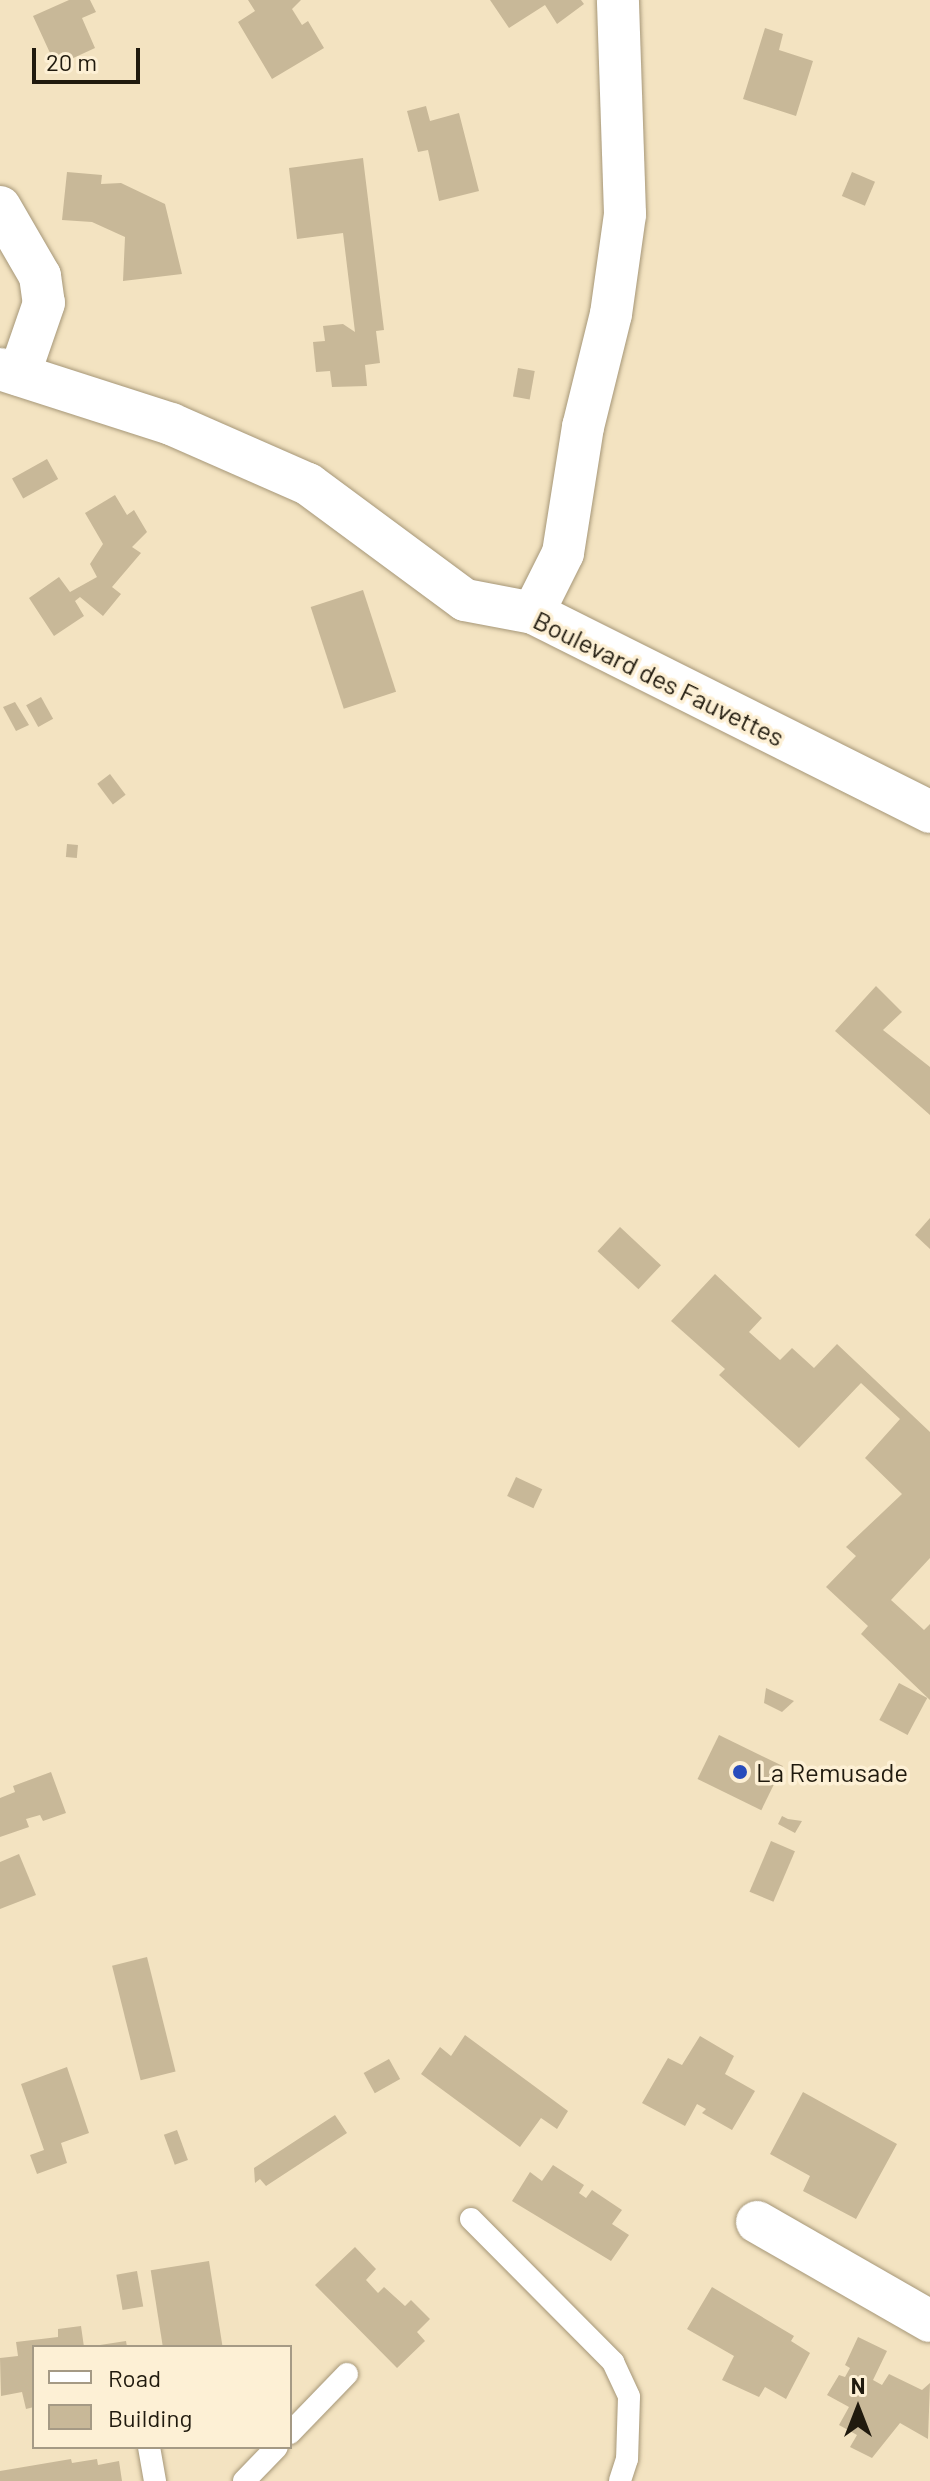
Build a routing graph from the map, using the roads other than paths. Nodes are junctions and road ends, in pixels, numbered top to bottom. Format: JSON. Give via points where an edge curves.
{"nodes":[{"id":1,"x":618,"y":0,"type":"edge"},
{"id":2,"x":0,"y":207,"type":"edge"},
{"id":3,"x":10,"y":372,"type":"edge"},
{"id":4,"x":533,"y":613,"type":"junction"},
{"id":5,"x":930,"y":812,"type":"edge"},
{"id":6,"x":471,"y":2219,"type":"dead end"},
{"id":7,"x":757,"y":2222,"type":"dead end"},
{"id":8,"x":930,"y":2321,"type":"edge"},
{"id":9,"x":347,"y":2374,"type":"dead end"},
{"id":10,"x":292,"y":2431,"type":"edge"},
{"id":11,"x":149,"y":2449,"type":"edge"},
{"id":12,"x":275,"y":2449,"type":"edge"},
{"id":13,"x":155,"y":2481,"type":"edge"},
{"id":14,"x":244,"y":2481,"type":"edge"},
{"id":15,"x":620,"y":2481,"type":"edge"}],
"edges":[{"from":1,"to":4,"type":"street","via":[[625,214],[563,553]]},
{"from":2,"to":3,"type":"street","via":[[40,276],[44,303]]},
{"from":3,"to":4,"type":"street","name":"Boulevard des Fauvettes","via":[[246,454],[308,484],[465,600]]},
{"from":4,"to":5,"type":"street","name":"Boulevard des Fauvettes"},
{"from":6,"to":15,"type":"lane","via":[[613,2362],[629,2397],[627,2459]]},
{"from":7,"to":8,"type":"street"},
{"from":9,"to":10,"type":"lane"},
{"from":11,"to":13,"type":"lane"},
{"from":12,"to":14,"type":"lane"}]}
